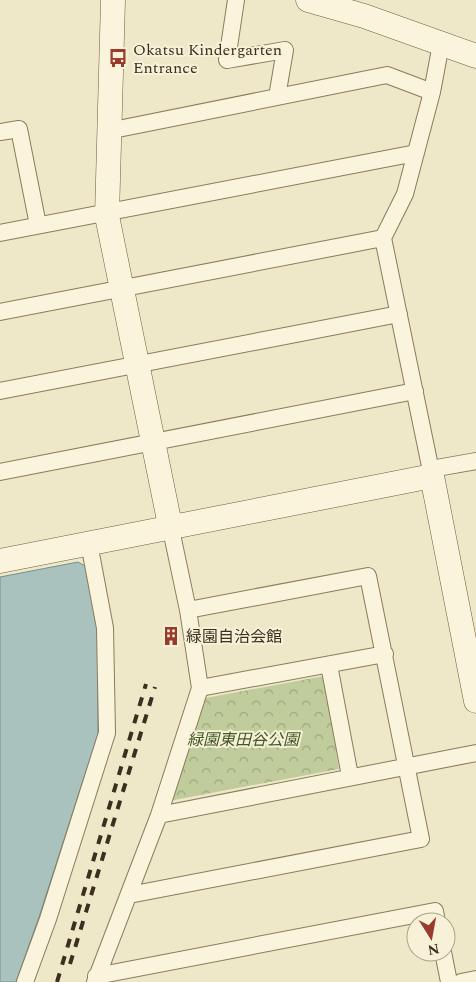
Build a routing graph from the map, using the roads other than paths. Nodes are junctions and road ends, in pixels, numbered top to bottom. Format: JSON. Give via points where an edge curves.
{"nodes":[{"id":1,"x":113,"y":0,"type":"edge"},
{"id":2,"x":236,"y":0,"type":"edge"},
{"id":3,"x":308,"y":0,"type":"edge"},
{"id":4,"x":441,"y":44,"type":"junction"},
{"id":5,"x":476,"y":56,"type":"edge"},
{"id":6,"x":432,"y":92,"type":"junction"},
{"id":7,"x":277,"y":97,"type":"junction"},
{"id":8,"x":108,"y":131,"type":"junction"},
{"id":9,"x":0,"y":132,"type":"edge"},
{"id":10,"x":416,"y":153,"type":"junction"},
{"id":11,"x":107,"y":211,"type":"junction"},
{"id":12,"x":38,"y":225,"type":"junction"},
{"id":13,"x":0,"y":233,"type":"edge"},
{"id":14,"x":383,"y":238,"type":"junction"},
{"id":15,"x":120,"y":288,"type":"junction"},
{"id":16,"x":0,"y":312,"type":"edge"},
{"id":17,"x":399,"y":314,"type":"junction"},
{"id":18,"x":136,"y":364,"type":"junction"},
{"id":19,"x":0,"y":391,"type":"edge"},
{"id":20,"x":415,"y":392,"type":"junction"},
{"id":21,"x":152,"y":442,"type":"junction"},
{"id":22,"x":476,"y":460,"type":"edge"},
{"id":23,"x":0,"y":472,"type":"edge"},
{"id":24,"x":431,"y":472,"type":"junction"},
{"id":25,"x":170,"y":525,"type":"junction"},
{"id":26,"x":89,"y":543,"type":"junction"},
{"id":27,"x":0,"y":561,"type":"edge"},
{"id":28,"x":188,"y":610,"type":"junction"},
{"id":29,"x":384,"y":654,"type":"junction"},
{"id":30,"x":329,"y":665,"type":"junction"},
{"id":31,"x":200,"y":688,"type":"junction"},
{"id":32,"x":476,"y":701,"type":"edge"},
{"id":33,"x":476,"y":753,"type":"edge"},
{"id":34,"x":408,"y":766,"type":"junction"},
{"id":35,"x":350,"y":776,"type":"junction"},
{"id":36,"x":159,"y":815,"type":"junction"},
{"id":37,"x":129,"y":895,"type":"junction"},
{"id":38,"x":406,"y":917,"type":"edge"},
{"id":39,"x":445,"y":962,"type":"edge"},
{"id":40,"x":96,"y":979,"type":"edge"},
{"id":41,"x":476,"y":979,"type":"edge"},
{"id":42,"x":24,"y":982,"type":"edge"},
{"id":43,"x":449,"y":982,"type":"edge"},
{"id":44,"x":461,"y":982,"type":"edge"}],
"edges":[{"from":1,"to":8,"type":"street"},
{"from":2,"to":7,"type":"street","via":[[227,60],[285,50]]},
{"from":3,"to":4,"type":"street"},
{"from":4,"to":5,"type":"street"},
{"from":4,"to":6,"type":"street"},
{"from":6,"to":7,"type":"street","via":[[387,75]]},
{"from":6,"to":10,"type":"street"},
{"from":7,"to":8,"type":"street"},
{"from":8,"to":11,"type":"street"},
{"from":9,"to":12,"type":"street","via":[[18,129]]},
{"from":10,"to":11,"type":"street"},
{"from":10,"to":14,"type":"street","via":[[405,194]]},
{"from":11,"to":12,"type":"street"},
{"from":11,"to":15,"type":"street"},
{"from":12,"to":13,"type":"street"},
{"from":14,"to":15,"type":"street"},
{"from":14,"to":17,"type":"street"},
{"from":15,"to":16,"type":"street"},
{"from":15,"to":18,"type":"street"},
{"from":17,"to":18,"type":"street"},
{"from":17,"to":20,"type":"street"},
{"from":18,"to":19,"type":"street"},
{"from":18,"to":21,"type":"street"},
{"from":20,"to":21,"type":"street"},
{"from":20,"to":24,"type":"street"},
{"from":21,"to":23,"type":"street"},
{"from":21,"to":25,"type":"street"},
{"from":22,"to":24,"type":"street"},
{"from":24,"to":25,"type":"street"},
{"from":24,"to":32,"type":"street"},
{"from":25,"to":26,"type":"street"},
{"from":25,"to":28,"type":"street"},
{"from":26,"to":27,"type":"street"},
{"from":26,"to":42,"type":"street","via":[[105,628],[107,733],[48,919]]},
{"from":28,"to":29,"type":"street","via":[[368,576]]},
{"from":28,"to":31,"type":"street"},
{"from":29,"to":30,"type":"street"},
{"from":29,"to":34,"type":"street"},
{"from":30,"to":31,"type":"street"},
{"from":30,"to":35,"type":"street"},
{"from":31,"to":36,"type":"street"},
{"from":33,"to":34,"type":"street"},
{"from":34,"to":35,"type":"street"},
{"from":34,"to":37,"type":"street","via":[[421,839]]},
{"from":35,"to":36,"type":"street"},
{"from":36,"to":37,"type":"street"},
{"from":37,"to":40,"type":"street"},
{"from":38,"to":40,"type":"street"},
{"from":39,"to":43,"type":"street"},
{"from":41,"to":44,"type":"street"}]}
